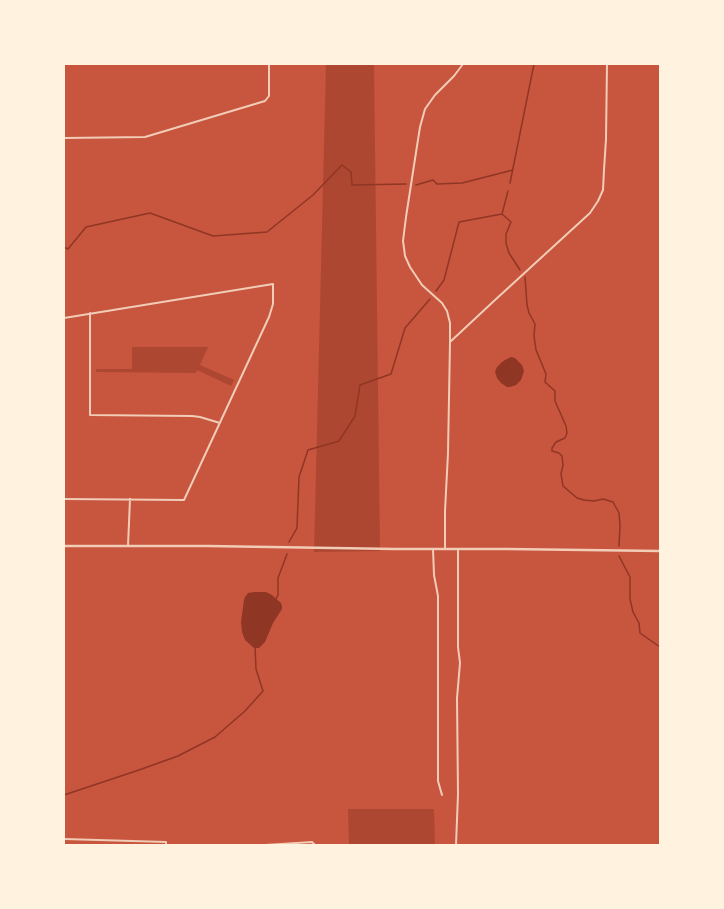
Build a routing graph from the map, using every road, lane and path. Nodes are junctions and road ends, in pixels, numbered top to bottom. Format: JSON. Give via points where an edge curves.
{"nodes":[{"id":1,"x":269,"y":64,"type":"edge"},
{"id":2,"x":463,"y":64,"type":"edge"},
{"id":3,"x":607,"y":64,"type":"edge"},
{"id":4,"x":64,"y":138,"type":"edge"},
{"id":5,"x":90,"y":313,"type":"junction"},
{"id":6,"x":64,"y":318,"type":"edge"},
{"id":7,"x":450,"y":342,"type":"junction"},
{"id":8,"x":220,"y":423,"type":"junction"},
{"id":9,"x":64,"y":499,"type":"edge"},
{"id":10,"x":130,"y":499,"type":"junction"},
{"id":11,"x":64,"y":546,"type":"edge"},
{"id":12,"x":128,"y":546,"type":"junction"},
{"id":13,"x":433,"y":549,"type":"junction"},
{"id":14,"x":446,"y":549,"type":"junction"},
{"id":15,"x":458,"y":549,"type":"junction"},
{"id":16,"x":660,"y":551,"type":"edge"},
{"id":17,"x":442,"y":795,"type":"dead end"},
{"id":18,"x":64,"y":839,"type":"edge"},
{"id":19,"x":166,"y":845,"type":"edge"},
{"id":20,"x":266,"y":845,"type":"edge"},
{"id":21,"x":315,"y":845,"type":"edge"},
{"id":22,"x":456,"y":845,"type":"edge"}],
"edges":[{"from":1,"to":4,"type":"street","via":[[270,92],[265,101],[145,137]]},
{"from":2,"to":7,"type":"street","via":[[425,110],[419,133],[403,241],[405,256],[413,272],[447,311]]},
{"from":3,"to":7,"type":"street","via":[[603,190],[598,201],[590,213]]},
{"from":5,"to":6,"type":"street"},
{"from":5,"to":8,"type":"street","via":[[90,415],[192,416]]},
{"from":5,"to":8,"type":"street","via":[[273,284],[273,304],[269,317]]},
{"from":7,"to":14,"type":"street"},
{"from":8,"to":10,"type":"street","via":[[184,500]]},
{"from":9,"to":10,"type":"street"},
{"from":10,"to":12,"type":"street"},
{"from":11,"to":12,"type":"street"},
{"from":12,"to":13,"type":"street"},
{"from":13,"to":14,"type":"street"},
{"from":13,"to":17,"type":"street","via":[[438,596],[438,781]]},
{"from":14,"to":15,"type":"street"},
{"from":15,"to":16,"type":"street"},
{"from":15,"to":22,"type":"street","via":[[460,663]]},
{"from":18,"to":19,"type":"street","via":[[166,842]]},
{"from":20,"to":21,"type":"street","via":[[312,842]]}]}
